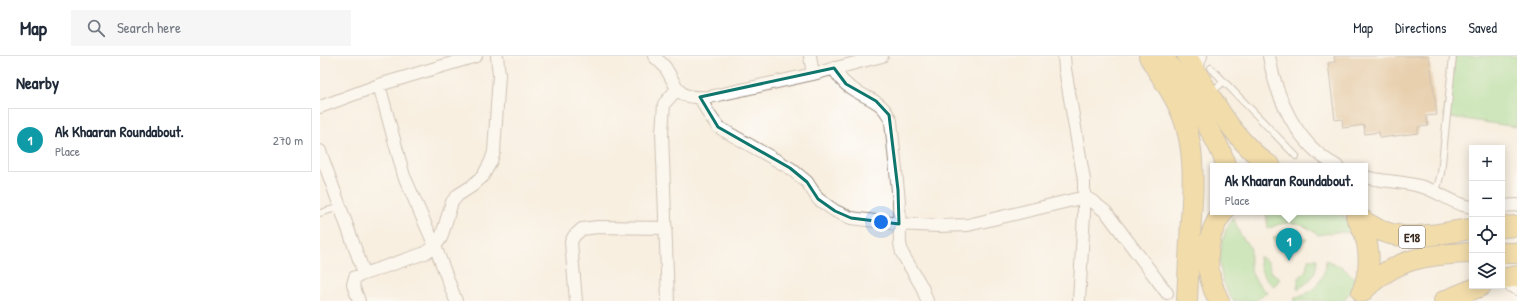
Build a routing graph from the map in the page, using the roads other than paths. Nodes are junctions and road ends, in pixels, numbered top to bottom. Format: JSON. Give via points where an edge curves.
{"nodes":[{"id":1,"x":476,"y":56,"type":"edge"},
{"id":2,"x":497,"y":56,"type":"edge"},
{"id":3,"x":654,"y":56,"type":"edge"},
{"id":4,"x":810,"y":56,"type":"edge"},
{"id":5,"x":882,"y":56,"type":"edge"},
{"id":6,"x":1059,"y":56,"type":"edge"},
{"id":7,"x":1064,"y":56,"type":"edge"},
{"id":8,"x":1149,"y":56,"type":"edge"},
{"id":9,"x":1163,"y":56,"type":"edge"},
{"id":10,"x":1187,"y":56,"type":"edge"},
{"id":11,"x":1269,"y":56,"type":"edge"},
{"id":12,"x":1453,"y":56,"type":"edge"},
{"id":13,"x":666,"y":61,"type":"edge"},
{"id":14,"x":1203,"y":65,"type":"edge"},
{"id":15,"x":834,"y":68,"type":"junction"},
{"id":16,"x":1065,"y":69,"type":"junction"},
{"id":17,"x":813,"y":74,"type":"junction"},
{"id":18,"x":1224,"y":81,"type":"junction"},
{"id":19,"x":380,"y":86,"type":"junction"},
{"id":20,"x":676,"y":90,"type":"junction"},
{"id":21,"x":1210,"y":94,"type":"junction"},
{"id":22,"x":700,"y":97,"type":"junction"},
{"id":23,"x":320,"y":107,"type":"edge"},
{"id":24,"x":320,"y":151,"type":"edge"},
{"id":25,"x":1296,"y":156,"type":"dead end"},
{"id":26,"x":1225,"y":163,"type":"edge"},
{"id":27,"x":1267,"y":163,"type":"edge"},
{"id":28,"x":1333,"y":163,"type":"edge"},
{"id":29,"x":1368,"y":177,"type":"edge"},
{"id":30,"x":1436,"y":192,"type":"junction"},
{"id":31,"x":1085,"y":197,"type":"junction"},
{"id":32,"x":1469,"y":206,"type":"edge"},
{"id":33,"x":1505,"y":206,"type":"edge"},
{"id":34,"x":1517,"y":206,"type":"edge"},
{"id":35,"x":340,"y":207,"type":"junction"},
{"id":36,"x":320,"y":213,"type":"edge"},
{"id":37,"x":1221,"y":215,"type":"edge"},
{"id":38,"x":1356,"y":215,"type":"edge"},
{"id":39,"x":1356,"y":215,"type":"edge"},
{"id":40,"x":899,"y":224,"type":"junction"},
{"id":41,"x":1517,"y":226,"type":"edge"},
{"id":42,"x":1505,"y":227,"type":"edge"},
{"id":43,"x":666,"y":228,"type":"junction"},
{"id":44,"x":1469,"y":229,"type":"edge"},
{"id":45,"x":435,"y":246,"type":"junction"},
{"id":46,"x":1469,"y":253,"type":"edge"},
{"id":47,"x":1505,"y":253,"type":"edge"},
{"id":48,"x":1517,"y":253,"type":"edge"},
{"id":49,"x":364,"y":273,"type":"junction"},
{"id":50,"x":1474,"y":289,"type":"edge"},
{"id":51,"x":1167,"y":293,"type":"dead end"},
{"id":52,"x":1360,"y":296,"type":"edge"},
{"id":53,"x":1216,"y":298,"type":"edge"},
{"id":54,"x":359,"y":301,"type":"edge"},
{"id":55,"x":456,"y":301,"type":"edge"},
{"id":56,"x":576,"y":301,"type":"edge"},
{"id":57,"x":668,"y":301,"type":"edge"},
{"id":58,"x":927,"y":301,"type":"edge"},
{"id":59,"x":1079,"y":301,"type":"edge"},
{"id":60,"x":1187,"y":301,"type":"edge"},
{"id":61,"x":1444,"y":301,"type":"edge"}],
"edges":[{"from":1,"to":19,"type":"street"},
{"from":2,"to":45,"type":"street","via":[[499,75],[492,160],[478,182],[452,202],[441,238]]},
{"from":3,"to":13,"type":"street"},
{"from":4,"to":17,"type":"street"},
{"from":5,"to":15,"type":"street"},
{"from":6,"to":16,"type":"street"},
{"from":7,"to":16,"type":"street"},
{"from":8,"to":60,"type":"highway","via":[[1177,104],[1189,139],[1193,183]]},
{"from":9,"to":26,"type":"main road","via":[[1214,136]]},
{"from":10,"to":14,"type":"main road"},
{"from":11,"to":28,"type":"street","via":[[1276,87],[1291,119],[1313,147]]},
{"from":12,"to":30,"type":"lane","via":[[1442,174]]},
{"from":13,"to":20,"type":"street"},
{"from":14,"to":18,"type":"lane"},
{"from":14,"to":21,"type":"main road"},
{"from":15,"to":17,"type":"street"},
{"from":15,"to":40,"type":"street","via":[[846,84],[876,101],[888,115],[892,128]]},
{"from":16,"to":31,"type":"street","via":[[1082,163]]},
{"from":17,"to":22,"type":"street"},
{"from":18,"to":21,"type":"lane"},
{"from":18,"to":25,"type":"lane"},
{"from":19,"to":23,"type":"street"},
{"from":19,"to":45,"type":"street","via":[[404,176]]},
{"from":20,"to":22,"type":"street","via":[[683,95]]},
{"from":20,"to":43,"type":"street","via":[[664,104],[662,132]]},
{"from":21,"to":27,"type":"main road","via":[[1239,137],[1252,152]]},
{"from":22,"to":40,"type":"street","via":[[718,127],[790,168],[807,182],[818,199],[835,211],[851,218]]},
{"from":24,"to":35,"type":"street"},
{"from":29,"to":30,"type":"street","via":[[1414,185]]},
{"from":30,"to":32,"type":"street","via":[[1460,204]]},
{"from":31,"to":40,"type":"street","via":[[968,225]]},
{"from":31,"to":51,"type":"street","via":[[1106,212]]},
{"from":31,"to":59,"type":"street"},
{"from":33,"to":34,"type":"street"},
{"from":35,"to":36,"type":"lane"},
{"from":35,"to":49,"type":"street"},
{"from":37,"to":53,"type":"highway","via":[[1212,232],[1208,252],[1208,273]]},
{"from":38,"to":44,"type":"highway","number":"E18","via":[[1378,231],[1405,237]]},
{"from":39,"to":52,"type":"highway","via":[[1365,234],[1369,253],[1368,272]]},
{"from":40,"to":58,"type":"street","via":[[902,253],[918,278]]},
{"from":41,"to":42,"type":"highway"},
{"from":43,"to":56,"type":"street","via":[[582,229],[571,242]]},
{"from":43,"to":57,"type":"street"},
{"from":45,"to":49,"type":"street","via":[[425,253]]},
{"from":45,"to":55,"type":"street"},
{"from":46,"to":52,"type":"highway","number":"E18","via":[[1438,254],[1408,261],[1382,274]]},
{"from":47,"to":48,"type":"highway"},
{"from":49,"to":54,"type":"street","via":[[355,277],[353,282]]},
{"from":50,"to":61,"type":"highway"}]}
